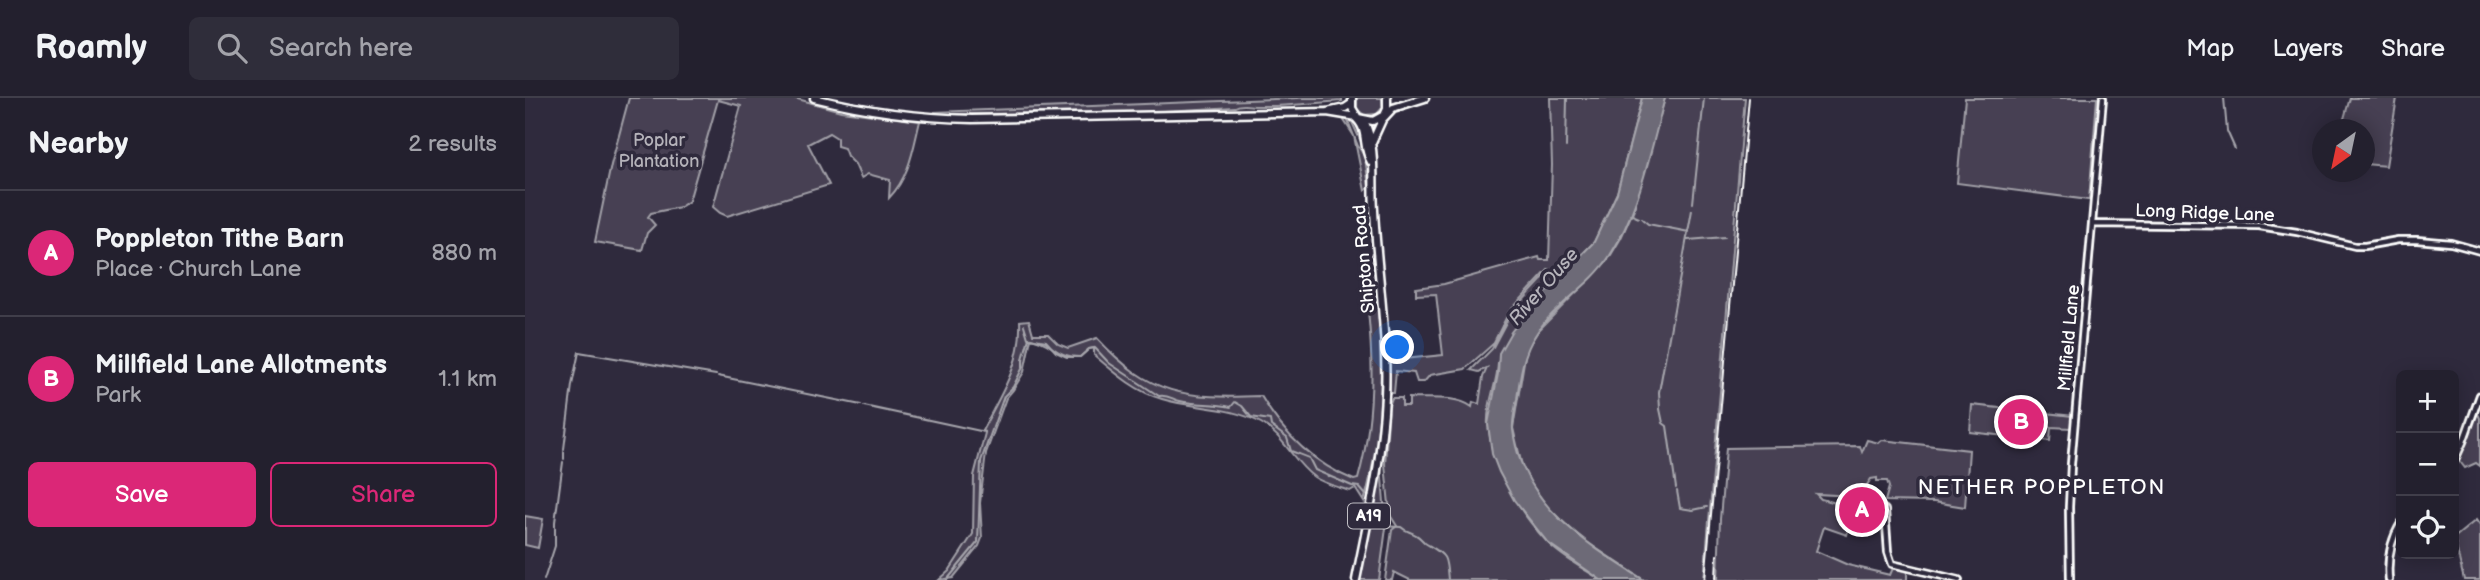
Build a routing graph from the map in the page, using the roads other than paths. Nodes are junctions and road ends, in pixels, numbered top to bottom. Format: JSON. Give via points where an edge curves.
{"nodes":[{"id":1,"x":814,"y":98,"type":"edge"},
{"id":2,"x":1410,"y":98,"type":"edge"},
{"id":3,"x":1425,"y":98,"type":"edge"},
{"id":4,"x":2103,"y":98,"type":"edge"},
{"id":5,"x":1351,"y":100,"type":"edge"},
{"id":6,"x":1387,"y":102,"type":"edge"},
{"id":7,"x":1315,"y":112,"type":"junction"},
{"id":8,"x":1327,"y":112,"type":"junction"},
{"id":9,"x":1359,"y":118,"type":"junction"},
{"id":10,"x":1382,"y":118,"type":"junction"},
{"id":11,"x":1372,"y":143,"type":"junction"},
{"id":12,"x":1372,"y":163,"type":"junction"},
{"id":13,"x":2092,"y":224,"type":"junction"},
{"id":14,"x":2480,"y":251,"type":"edge"},
{"id":15,"x":2480,"y":395,"type":"edge"},
{"id":16,"x":2459,"y":451,"type":"edge"},
{"id":17,"x":1873,"y":502,"type":"dead end"},
{"id":18,"x":2396,"y":534,"type":"edge"},
{"id":19,"x":1356,"y":580,"type":"edge"},
{"id":20,"x":1959,"y":580,"type":"edge"},
{"id":21,"x":2070,"y":580,"type":"edge"},
{"id":22,"x":2389,"y":580,"type":"edge"}],
"edges":[{"from":1,"to":7,"type":"highway","via":[[932,118]]},
{"from":2,"to":6,"type":"highway"},
{"from":3,"to":10,"type":"highway","via":[[1392,108]]},
{"from":4,"to":13,"type":"street","name":"Millfield Lane"},
{"from":5,"to":7,"type":"highway"},
{"from":5,"to":8,"type":"highway","via":[[1345,108]]},
{"from":5,"to":9,"type":"highway"},
{"from":6,"to":10,"type":"highway","name":"Shipton Road"},
{"from":7,"to":8,"type":"highway"},
{"from":8,"to":9,"type":"highway"},
{"from":9,"to":10,"type":"highway"},
{"from":9,"to":11,"type":"highway","name":"Shipton Road","number":"A19"},
{"from":9,"to":12,"type":"highway","via":[[1366,155]]},
{"from":10,"to":11,"type":"highway","name":"Shipton Road","number":"A19"},
{"from":11,"to":12,"type":"highway","name":"Shipton Road","number":"A19"},
{"from":12,"to":19,"type":"highway","name":"Shipton Road","number":"A19","via":[[1385,394],[1381,452]]},
{"from":13,"to":14,"type":"street","name":"Long Ridge Lane","via":[[2259,226],[2355,246],[2417,240]]},
{"from":13,"to":21,"type":"street","name":"Millfield Lane","via":[[2069,507]]},
{"from":15,"to":16,"type":"street"},
{"from":17,"to":20,"type":"street","via":[[1885,510],[1892,564]]},
{"from":18,"to":22,"type":"street"}]}
